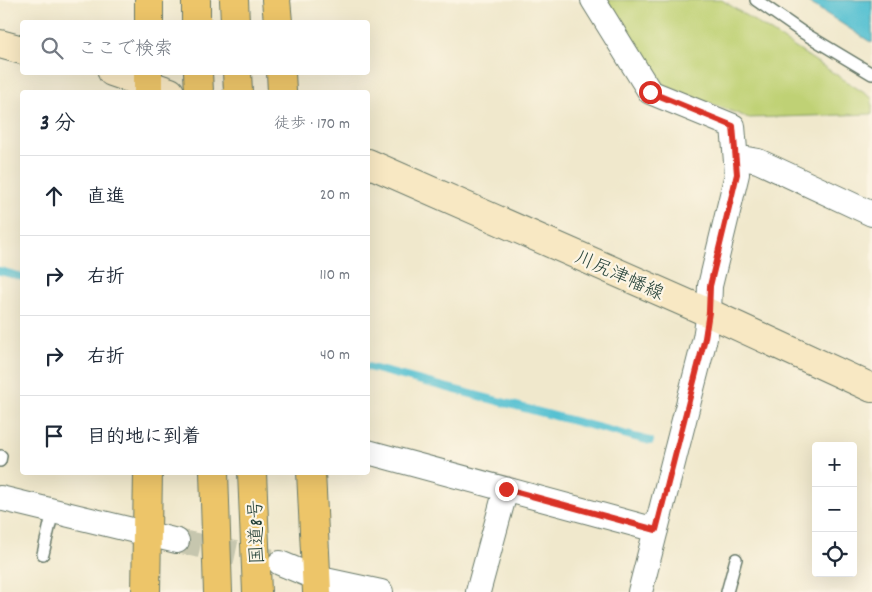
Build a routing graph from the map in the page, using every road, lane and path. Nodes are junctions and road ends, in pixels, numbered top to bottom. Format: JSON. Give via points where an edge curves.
{"nodes":[{"id":1,"x":149,"y":0,"type":"edge"},
{"id":2,"x":196,"y":0,"type":"edge"},
{"id":3,"x":234,"y":0,"type":"edge"},
{"id":4,"x":276,"y":0,"type":"edge"},
{"id":5,"x":593,"y":0,"type":"edge"},
{"id":6,"x":756,"y":0,"type":"edge"},
{"id":7,"x":149,"y":20,"type":"edge"},
{"id":8,"x":196,"y":20,"type":"edge"},
{"id":9,"x":235,"y":20,"type":"edge"},
{"id":10,"x":278,"y":20,"type":"edge"},
{"id":11,"x":0,"y":44,"type":"edge"},
{"id":12,"x":20,"y":49,"type":"edge"},
{"id":13,"x":872,"y":74,"type":"edge"},
{"id":14,"x":121,"y":75,"type":"edge"},
{"id":15,"x":198,"y":75,"type":"edge"},
{"id":16,"x":237,"y":75,"type":"edge"},
{"id":17,"x":281,"y":75,"type":"edge"},
{"id":18,"x":153,"y":86,"type":"edge"},
{"id":19,"x":199,"y":90,"type":"edge"},
{"id":20,"x":238,"y":90,"type":"edge"},
{"id":21,"x":282,"y":90,"type":"edge"},
{"id":22,"x":736,"y":157,"type":"junction"},
{"id":23,"x":370,"y":164,"type":"edge"},
{"id":24,"x":872,"y":214,"type":"edge"},
{"id":25,"x":709,"y":312,"type":"junction"},
{"id":26,"x":872,"y":388,"type":"edge"},
{"id":27,"x":370,"y":453,"type":"edge"},
{"id":28,"x":148,"y":475,"type":"edge"},
{"id":29,"x":214,"y":475,"type":"edge"},
{"id":30,"x":252,"y":475,"type":"edge"},
{"id":31,"x":311,"y":475,"type":"edge"},
{"id":32,"x":506,"y":489,"type":"junction"},
{"id":33,"x":0,"y":498,"type":"edge"},
{"id":34,"x":53,"y":511,"type":"junction"},
{"id":35,"x":656,"y":530,"type":"junction"},
{"id":36,"x":148,"y":535,"type":"junction"},
{"id":37,"x":177,"y":541,"type":"tunnel mouth"},
{"id":38,"x":43,"y":554,"type":"dead end"},
{"id":39,"x":736,"y":559,"type":"dead end"},
{"id":40,"x":280,"y":563,"type":"tunnel mouth"},
{"id":41,"x":150,"y":585,"type":"edge"},
{"id":42,"x":316,"y":585,"type":"edge"},
{"id":43,"x":218,"y":592,"type":"edge"},
{"id":44,"x":257,"y":592,"type":"edge"},
{"id":45,"x":381,"y":592,"type":"edge"},
{"id":46,"x":478,"y":592,"type":"edge"},
{"id":47,"x":640,"y":592,"type":"edge"},
{"id":48,"x":728,"y":592,"type":"edge"}],
"edges":[{"from":1,"to":7,"type":"highway"},
{"from":2,"to":8,"type":"highway"},
{"from":3,"to":9,"type":"highway"},
{"from":4,"to":10,"type":"highway"},
{"from":5,"to":22,"type":"street","via":[[650,92],[733,126]]},
{"from":6,"to":13,"type":"lane"},
{"from":11,"to":12,"type":"main road"},
{"from":14,"to":18,"type":"main road"},
{"from":15,"to":19,"type":"highway"},
{"from":16,"to":20,"type":"highway"},
{"from":17,"to":21,"type":"highway"},
{"from":22,"to":24,"type":"street","via":[[758,161]]},
{"from":22,"to":25,"type":"street","via":[[737,174],[710,286]]},
{"from":23,"to":25,"type":"main road","name":"川尻津幡線"},
{"from":25,"to":26,"type":"main road","name":"川尻津幡線"},
{"from":25,"to":35,"type":"street"},
{"from":27,"to":32,"type":"street"},
{"from":28,"to":36,"type":"highway"},
{"from":29,"to":43,"type":"highway","name":"国道8号"},
{"from":30,"to":44,"type":"highway","name":"国道8号"},
{"from":31,"to":42,"type":"highway"},
{"from":32,"to":35,"type":"street"},
{"from":32,"to":46,"type":"street"},
{"from":33,"to":34,"type":"street"},
{"from":34,"to":36,"type":"street"},
{"from":34,"to":38,"type":"lane"},
{"from":35,"to":47,"type":"street"},
{"from":36,"to":37,"type":"street"},
{"from":36,"to":41,"type":"highway"},
{"from":39,"to":48,"type":"lane"},
{"from":40,"to":42,"type":"street"},
{"from":42,"to":45,"type":"street"}]}
